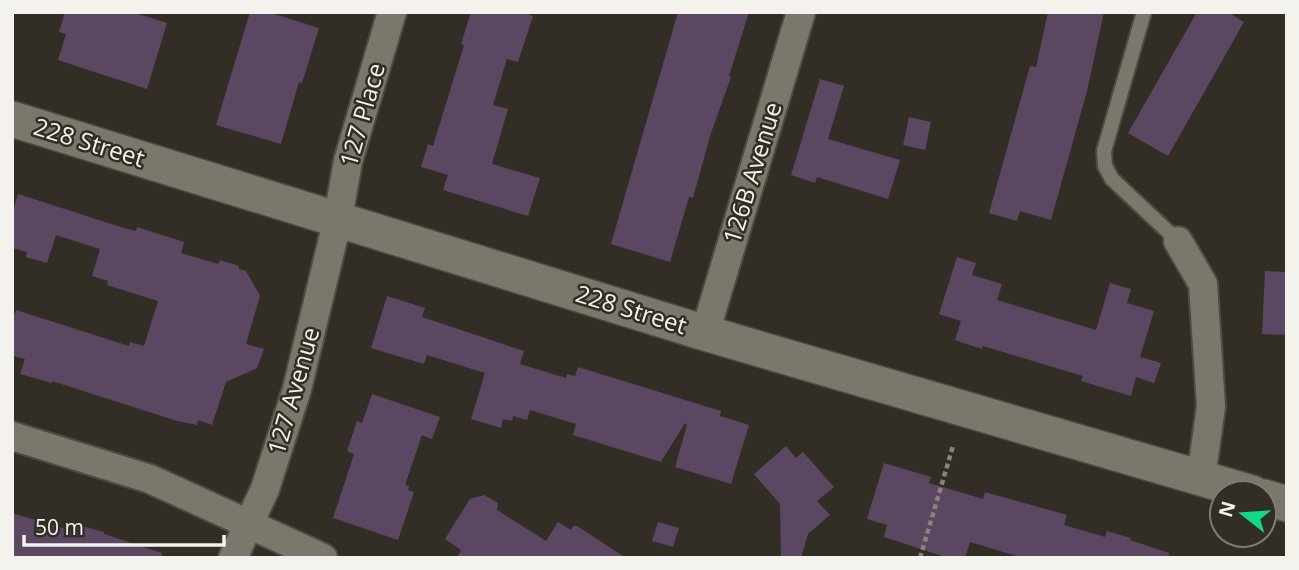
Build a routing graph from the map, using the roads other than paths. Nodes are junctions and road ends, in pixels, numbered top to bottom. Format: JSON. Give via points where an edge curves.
{"nodes":[{"id":1,"x":392,"y":12,"type":"edge"},
{"id":2,"x":801,"y":12,"type":"edge"},
{"id":3,"x":1144,"y":12,"type":"edge"},
{"id":4,"x":12,"y":120,"type":"edge"},
{"id":5,"x":338,"y":218,"type":"junction"},
{"id":6,"x":1178,"y":240,"type":"joint"},
{"id":7,"x":705,"y":333,"type":"junction"},
{"id":8,"x":12,"y":436,"type":"edge"},
{"id":9,"x":1201,"y":478,"type":"junction"},
{"id":10,"x":1208,"y":480,"type":"edge"},
{"id":11,"x":249,"y":523,"type":"junction"},
{"id":12,"x":233,"y":558,"type":"edge"},
{"id":13,"x":323,"y":558,"type":"edge"}],
"edges":[{"from":1,"to":5,"type":"street","name":"127 Place","via":[[348,160]]},
{"from":2,"to":7,"type":"street","name":"126B Avenue"},
{"from":3,"to":6,"type":"lane","via":[[1104,151],[1105,166],[1112,179]]},
{"from":4,"to":5,"type":"street","name":"228 Street"},
{"from":5,"to":7,"type":"street","name":"228 Street"},
{"from":5,"to":11,"type":"street","name":"127 Avenue","via":[[297,389],[265,489]]},
{"from":6,"to":9,"type":"street","via":[[1203,284],[1211,406]]},
{"from":7,"to":9,"type":"street","name":"228 Street"},
{"from":8,"to":11,"type":"street","via":[[150,480]]},
{"from":9,"to":10,"type":"street","name":"228 Street"},
{"from":11,"to":12,"type":"street","name":"127 Avenue"},
{"from":11,"to":13,"type":"street"}]}
